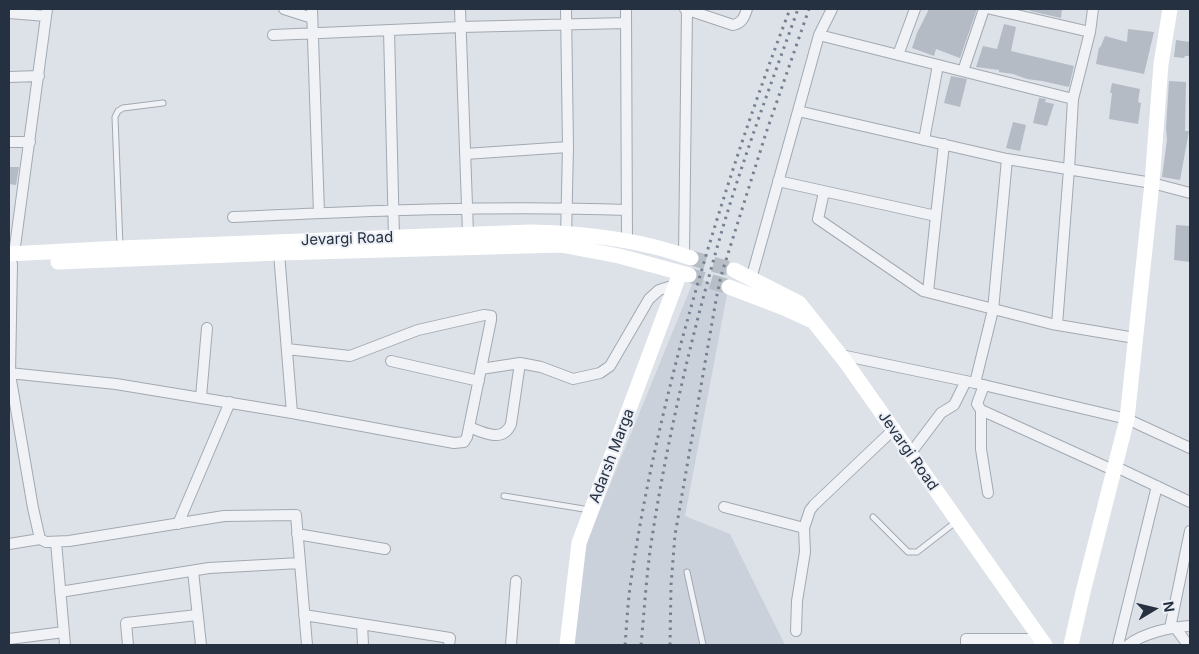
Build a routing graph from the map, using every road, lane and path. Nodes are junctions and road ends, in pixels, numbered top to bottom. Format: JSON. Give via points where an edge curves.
{"nodes":[{"id":1,"x":284,"y":9,"type":"edge"},
{"id":2,"x":460,"y":9,"type":"edge"},
{"id":3,"x":566,"y":9,"type":"edge"},
{"id":4,"x":626,"y":9,"type":"edge"},
{"id":5,"x":686,"y":9,"type":"edge"},
{"id":6,"x":746,"y":9,"type":"edge"},
{"id":7,"x":832,"y":9,"type":"edge"},
{"id":8,"x":915,"y":9,"type":"edge"},
{"id":9,"x":984,"y":9,"type":"edge"},
{"id":10,"x":991,"y":9,"type":"edge"},
{"id":11,"x":1093,"y":9,"type":"edge"},
{"id":12,"x":1170,"y":9,"type":"edge"},
{"id":13,"x":47,"y":12,"type":"edge"},
{"id":14,"x":9,"y":14,"type":"edge"},
{"id":15,"x":312,"y":14,"type":"edge"},
{"id":16,"x":626,"y":23,"type":"junction"},
{"id":17,"x":566,"y":24,"type":"junction"},
{"id":18,"x":461,"y":27,"type":"junction"},
{"id":19,"x":389,"y":30,"type":"junction"},
{"id":20,"x":1090,"y":32,"type":"junction"},
{"id":21,"x":313,"y":33,"type":"junction"},
{"id":22,"x":273,"y":35,"type":"dead end"},
{"id":23,"x":819,"y":35,"type":"junction"},
{"id":24,"x":898,"y":55,"type":"junction"},
{"id":25,"x":938,"y":65,"type":"junction"},
{"id":26,"x":963,"y":71,"type":"junction"},
{"id":27,"x":39,"y":76,"type":"junction"},
{"id":28,"x":9,"y":77,"type":"edge"},
{"id":29,"x":1073,"y":99,"type":"junction"},
{"id":30,"x":163,"y":103,"type":"dead end"},
{"id":31,"x":798,"y":111,"type":"junction"},
{"id":32,"x":924,"y":140,"type":"junction"},
{"id":33,"x":9,"y":142,"type":"edge"},
{"id":34,"x":30,"y":142,"type":"junction"},
{"id":35,"x":944,"y":144,"type":"junction"},
{"id":36,"x":568,"y":148,"type":"junction"},
{"id":37,"x":465,"y":154,"type":"junction"},
{"id":38,"x":1007,"y":159,"type":"junction"},
{"id":39,"x":1069,"y":169,"type":"junction"},
{"id":40,"x":778,"y":181,"type":"junction"},
{"id":41,"x":1152,"y":183,"type":"junction"},
{"id":42,"x":824,"y":192,"type":"junction"},
{"id":43,"x":1190,"y":193,"type":"edge"},
{"id":44,"x":468,"y":208,"type":"junction"},
{"id":45,"x":567,"y":208,"type":"junction"},
{"id":46,"x":394,"y":210,"type":"junction"},
{"id":47,"x":627,"y":210,"type":"junction"},
{"id":48,"x":319,"y":213,"type":"junction"},
{"id":49,"x":936,"y":216,"type":"junction"},
{"id":50,"x":233,"y":217,"type":"dead end"},
{"id":51,"x":468,"y":234,"type":"junction"},
{"id":52,"x":394,"y":237,"type":"junction"},
{"id":53,"x":566,"y":240,"type":"junction"},
{"id":54,"x":627,"y":241,"type":"junction"},
{"id":55,"x":120,"y":248,"type":"junction"},
{"id":56,"x":279,"y":253,"type":"junction"},
{"id":57,"x":687,"y":256,"type":"joint"},
{"id":58,"x":11,"y":259,"type":"edge"},
{"id":59,"x":734,"y":270,"type":"tunnel mouth"},
{"id":60,"x":681,"y":278,"type":"junction"},
{"id":61,"x":751,"y":279,"type":"junction"},
{"id":62,"x":729,"y":287,"type":"tunnel mouth"},
{"id":63,"x":928,"y":292,"type":"junction"},
{"id":64,"x":993,"y":310,"type":"junction"},
{"id":65,"x":814,"y":322,"type":"junction"},
{"id":66,"x":1057,"y":325,"type":"junction"},
{"id":67,"x":207,"y":328,"type":"dead end"},
{"id":68,"x":1135,"y":338,"type":"junction"},
{"id":69,"x":288,"y":349,"type":"junction"},
{"id":70,"x":841,"y":355,"type":"junction"},
{"id":71,"x":391,"y":362,"type":"dead end"},
{"id":72,"x":520,"y":363,"type":"junction"},
{"id":73,"x":481,"y":369,"type":"junction"},
{"id":74,"x":9,"y":373,"type":"edge"},
{"id":75,"x":479,"y":381,"type":"junction"},
{"id":76,"x":975,"y":383,"type":"junction"},
{"id":77,"x":201,"y":398,"type":"junction"},
{"id":78,"x":230,"y":402,"type":"junction"},
{"id":79,"x":981,"y":410,"type":"junction"},
{"id":80,"x":292,"y":413,"type":"junction"},
{"id":81,"x":1127,"y":419,"type":"junction"},
{"id":82,"x":469,"y":427,"type":"junction"},
{"id":83,"x":893,"y":430,"type":"junction"},
{"id":84,"x":1190,"y":448,"type":"edge"},
{"id":85,"x":910,"y":454,"type":"junction"},
{"id":86,"x":1113,"y":468,"type":"junction"},
{"id":87,"x":1157,"y":486,"type":"junction"},
{"id":88,"x":988,"y":493,"type":"dead end"},
{"id":89,"x":504,"y":496,"type":"dead end"},
{"id":90,"x":1190,"y":502,"type":"edge"},
{"id":91,"x":724,"y":507,"type":"dead end"},
{"id":92,"x":591,"y":510,"type":"junction"},
{"id":93,"x":873,"y":517,"type":"dead end"},
{"id":94,"x":958,"y":521,"type":"junction"},
{"id":95,"x":178,"y":524,"type":"junction"},
{"id":96,"x":804,"y":528,"type":"junction"},
{"id":97,"x":1190,"y":531,"type":"edge"},
{"id":98,"x":298,"y":534,"type":"junction"},
{"id":99,"x":40,"y":540,"type":"junction"},
{"id":100,"x":56,"y":542,"type":"junction"},
{"id":101,"x":9,"y":544,"type":"edge"},
{"id":102,"x":385,"y":549,"type":"dead end"},
{"id":103,"x":300,"y":563,"type":"junction"},
{"id":104,"x":193,"y":571,"type":"junction"},
{"id":105,"x":687,"y":572,"type":"dead end"},
{"id":106,"x":516,"y":581,"type":"dead end"},
{"id":107,"x":60,"y":592,"type":"junction"},
{"id":108,"x":197,"y":615,"type":"junction"},
{"id":109,"x":304,"y":615,"type":"junction"},
{"id":110,"x":362,"y":624,"type":"junction"},
{"id":111,"x":1190,"y":626,"type":"edge"},
{"id":112,"x":1173,"y":628,"type":"junction"},
{"id":113,"x":796,"y":631,"type":"dead end"},
{"id":114,"x":64,"y":632,"type":"junction"},
{"id":115,"x":9,"y":639,"type":"edge"},
{"id":116,"x":1043,"y":642,"type":"edge"},
{"id":117,"x":65,"y":645,"type":"edge"},
{"id":118,"x":128,"y":645,"type":"edge"},
{"id":119,"x":201,"y":645,"type":"edge"},
{"id":120,"x":307,"y":645,"type":"edge"},
{"id":121,"x":363,"y":645,"type":"edge"},
{"id":122,"x":449,"y":645,"type":"edge"},
{"id":123,"x":511,"y":645,"type":"edge"},
{"id":124,"x":567,"y":645,"type":"edge"},
{"id":125,"x":703,"y":645,"type":"edge"},
{"id":126,"x":966,"y":645,"type":"edge"},
{"id":127,"x":1071,"y":645,"type":"edge"},
{"id":128,"x":1118,"y":645,"type":"edge"},
{"id":129,"x":1128,"y":645,"type":"edge"},
{"id":130,"x":1188,"y":645,"type":"edge"}],
"edges":[{"from":1,"to":15,"type":"street"},
{"from":2,"to":18,"type":"street"},
{"from":3,"to":17,"type":"street"},
{"from":4,"to":16,"type":"street"},
{"from":5,"to":6,"type":"street","via":[[733,25],[739,24]]},
{"from":5,"to":57,"type":"street"},
{"from":7,"to":23,"type":"street"},
{"from":8,"to":24,"type":"street"},
{"from":9,"to":26,"type":"street"},
{"from":10,"to":20,"type":"street"},
{"from":11,"to":20,"type":"street"},
{"from":12,"to":41,"type":"main road","via":[[1161,64]]},
{"from":13,"to":14,"type":"street"},
{"from":13,"to":27,"type":"street"},
{"from":15,"to":21,"type":"street"},
{"from":16,"to":17,"type":"street"},
{"from":16,"to":47,"type":"street"},
{"from":17,"to":18,"type":"street"},
{"from":17,"to":36,"type":"street"},
{"from":18,"to":19,"type":"street"},
{"from":18,"to":37,"type":"street"},
{"from":19,"to":21,"type":"street"},
{"from":19,"to":46,"type":"street"},
{"from":20,"to":29,"type":"street"},
{"from":21,"to":22,"type":"street"},
{"from":21,"to":48,"type":"street"},
{"from":23,"to":24,"type":"street"},
{"from":23,"to":31,"type":"street"},
{"from":24,"to":25,"type":"street"},
{"from":25,"to":26,"type":"street"},
{"from":25,"to":32,"type":"street"},
{"from":26,"to":29,"type":"street"},
{"from":27,"to":28,"type":"street"},
{"from":27,"to":34,"type":"street"},
{"from":29,"to":39,"type":"street"},
{"from":30,"to":55,"type":"lane","via":[[123,108],[115,117]]},
{"from":31,"to":32,"type":"street"},
{"from":31,"to":40,"type":"street"},
{"from":32,"to":35,"type":"street"},
{"from":33,"to":34,"type":"street"},
{"from":34,"to":58,"type":"street"},
{"from":35,"to":38,"type":"street"},
{"from":35,"to":49,"type":"street"},
{"from":36,"to":37,"type":"street"},
{"from":36,"to":45,"type":"street"},
{"from":37,"to":44,"type":"street"},
{"from":38,"to":39,"type":"street"},
{"from":38,"to":64,"type":"street"},
{"from":39,"to":41,"type":"street"},
{"from":39,"to":66,"type":"street"},
{"from":40,"to":42,"type":"street"},
{"from":40,"to":61,"type":"street"},
{"from":41,"to":43,"type":"street"},
{"from":41,"to":68,"type":"main road"},
{"from":42,"to":49,"type":"street"},
{"from":42,"to":63,"type":"street","via":[[818,219]]},
{"from":44,"to":45,"type":"street"},
{"from":44,"to":46,"type":"street"},
{"from":44,"to":51,"type":"street"},
{"from":45,"to":47,"type":"street"},
{"from":45,"to":53,"type":"street"},
{"from":46,"to":48,"type":"street"},
{"from":46,"to":52,"type":"street"},
{"from":47,"to":54,"type":"street"},
{"from":48,"to":50,"type":"street"},
{"from":49,"to":63,"type":"street"},
{"from":51,"to":52,"type":"main road","name":"Jevargi Road"},
{"from":51,"to":53,"type":"main road","name":"Jevargi Road"},
{"from":52,"to":55,"type":"main road","name":"Jevargi Road"},
{"from":53,"to":54,"type":"main road","name":"Jevargi Road","via":[[593,234]]},
{"from":53,"to":56,"type":"main road"},
{"from":53,"to":60,"type":"main road"},
{"from":54,"to":57,"type":"main road","name":"Jevargi Road"},
{"from":55,"to":58,"type":"main road","name":"Jevargi Road"},
{"from":56,"to":58,"type":"main road"},
{"from":56,"to":69,"type":"street"},
{"from":58,"to":74,"type":"street"},
{"from":59,"to":61,"type":"main road","name":"Jevargi Road"},
{"from":60,"to":72,"type":"street","via":[[649,299],[606,370],[572,379]]},
{"from":60,"to":92,"type":"main road","name":"Adarsh Marga"},
{"from":61,"to":65,"type":"main road","name":"Jevargi Road","via":[[799,303]]},
{"from":62,"to":65,"type":"main road"},
{"from":63,"to":64,"type":"street"},
{"from":64,"to":66,"type":"street"},
{"from":64,"to":76,"type":"street"},
{"from":65,"to":70,"type":"main road","name":"Jevargi Road"},
{"from":66,"to":68,"type":"street"},
{"from":67,"to":77,"type":"street"},
{"from":68,"to":81,"type":"main road"},
{"from":69,"to":73,"type":"street","via":[[350,356],[418,330],[488,315],[491,324]]},
{"from":69,"to":80,"type":"street"},
{"from":70,"to":76,"type":"street"},
{"from":70,"to":83,"type":"main road","name":"Jevargi Road"},
{"from":71,"to":75,"type":"street"},
{"from":72,"to":73,"type":"street"},
{"from":72,"to":82,"type":"street","via":[[509,430],[495,435]]},
{"from":73,"to":75,"type":"street"},
{"from":74,"to":77,"type":"street","via":[[116,384]]},
{"from":74,"to":99,"type":"street"},
{"from":75,"to":82,"type":"street"},
{"from":76,"to":79,"type":"street","via":[[977,404]]},
{"from":76,"to":81,"type":"street"},
{"from":76,"to":85,"type":"street","via":[[954,405],[941,413]]},
{"from":77,"to":78,"type":"street"},
{"from":78,"to":80,"type":"street"},
{"from":78,"to":95,"type":"street"},
{"from":79,"to":86,"type":"street"},
{"from":79,"to":88,"type":"street","via":[[981,449]]},
{"from":80,"to":82,"type":"street","via":[[454,443],[464,442]]},
{"from":81,"to":84,"type":"street"},
{"from":81,"to":86,"type":"main road"},
{"from":83,"to":85,"type":"main road","name":"Jevargi Road"},
{"from":83,"to":96,"type":"street","via":[[814,505]]},
{"from":85,"to":94,"type":"main road","name":"Jevargi Road"},
{"from":86,"to":87,"type":"street"},
{"from":86,"to":127,"type":"main road"},
{"from":87,"to":90,"type":"street"},
{"from":87,"to":128,"type":"street"},
{"from":89,"to":92,"type":"lane"},
{"from":91,"to":96,"type":"street"},
{"from":92,"to":124,"type":"main road","name":"Adarsh Marga","via":[[579,543]]},
{"from":93,"to":94,"type":"lane","via":[[912,553]]},
{"from":94,"to":116,"type":"main road","name":"Jevargi Road"},
{"from":95,"to":98,"type":"street","via":[[224,516],[296,515]]},
{"from":95,"to":100,"type":"street"},
{"from":96,"to":113,"type":"street","via":[[805,552]]},
{"from":97,"to":112,"type":"street"},
{"from":98,"to":102,"type":"street"},
{"from":98,"to":103,"type":"street"},
{"from":99,"to":100,"type":"street"},
{"from":99,"to":101,"type":"street"},
{"from":100,"to":107,"type":"street"},
{"from":103,"to":104,"type":"street"},
{"from":103,"to":109,"type":"street"},
{"from":104,"to":107,"type":"street"},
{"from":104,"to":108,"type":"street"},
{"from":105,"to":125,"type":"lane"},
{"from":106,"to":123,"type":"street"},
{"from":107,"to":114,"type":"street"},
{"from":108,"to":118,"type":"street","via":[[126,623]]},
{"from":108,"to":119,"type":"street"},
{"from":109,"to":110,"type":"street"},
{"from":109,"to":120,"type":"street"},
{"from":110,"to":121,"type":"street"},
{"from":110,"to":122,"type":"street","via":[[450,638]]},
{"from":111,"to":112,"type":"street"},
{"from":112,"to":129,"type":"street"},
{"from":112,"to":130,"type":"street"},
{"from":114,"to":115,"type":"street"},
{"from":114,"to":117,"type":"street"},
{"from":116,"to":126,"type":"street","via":[[966,639]]}]}
